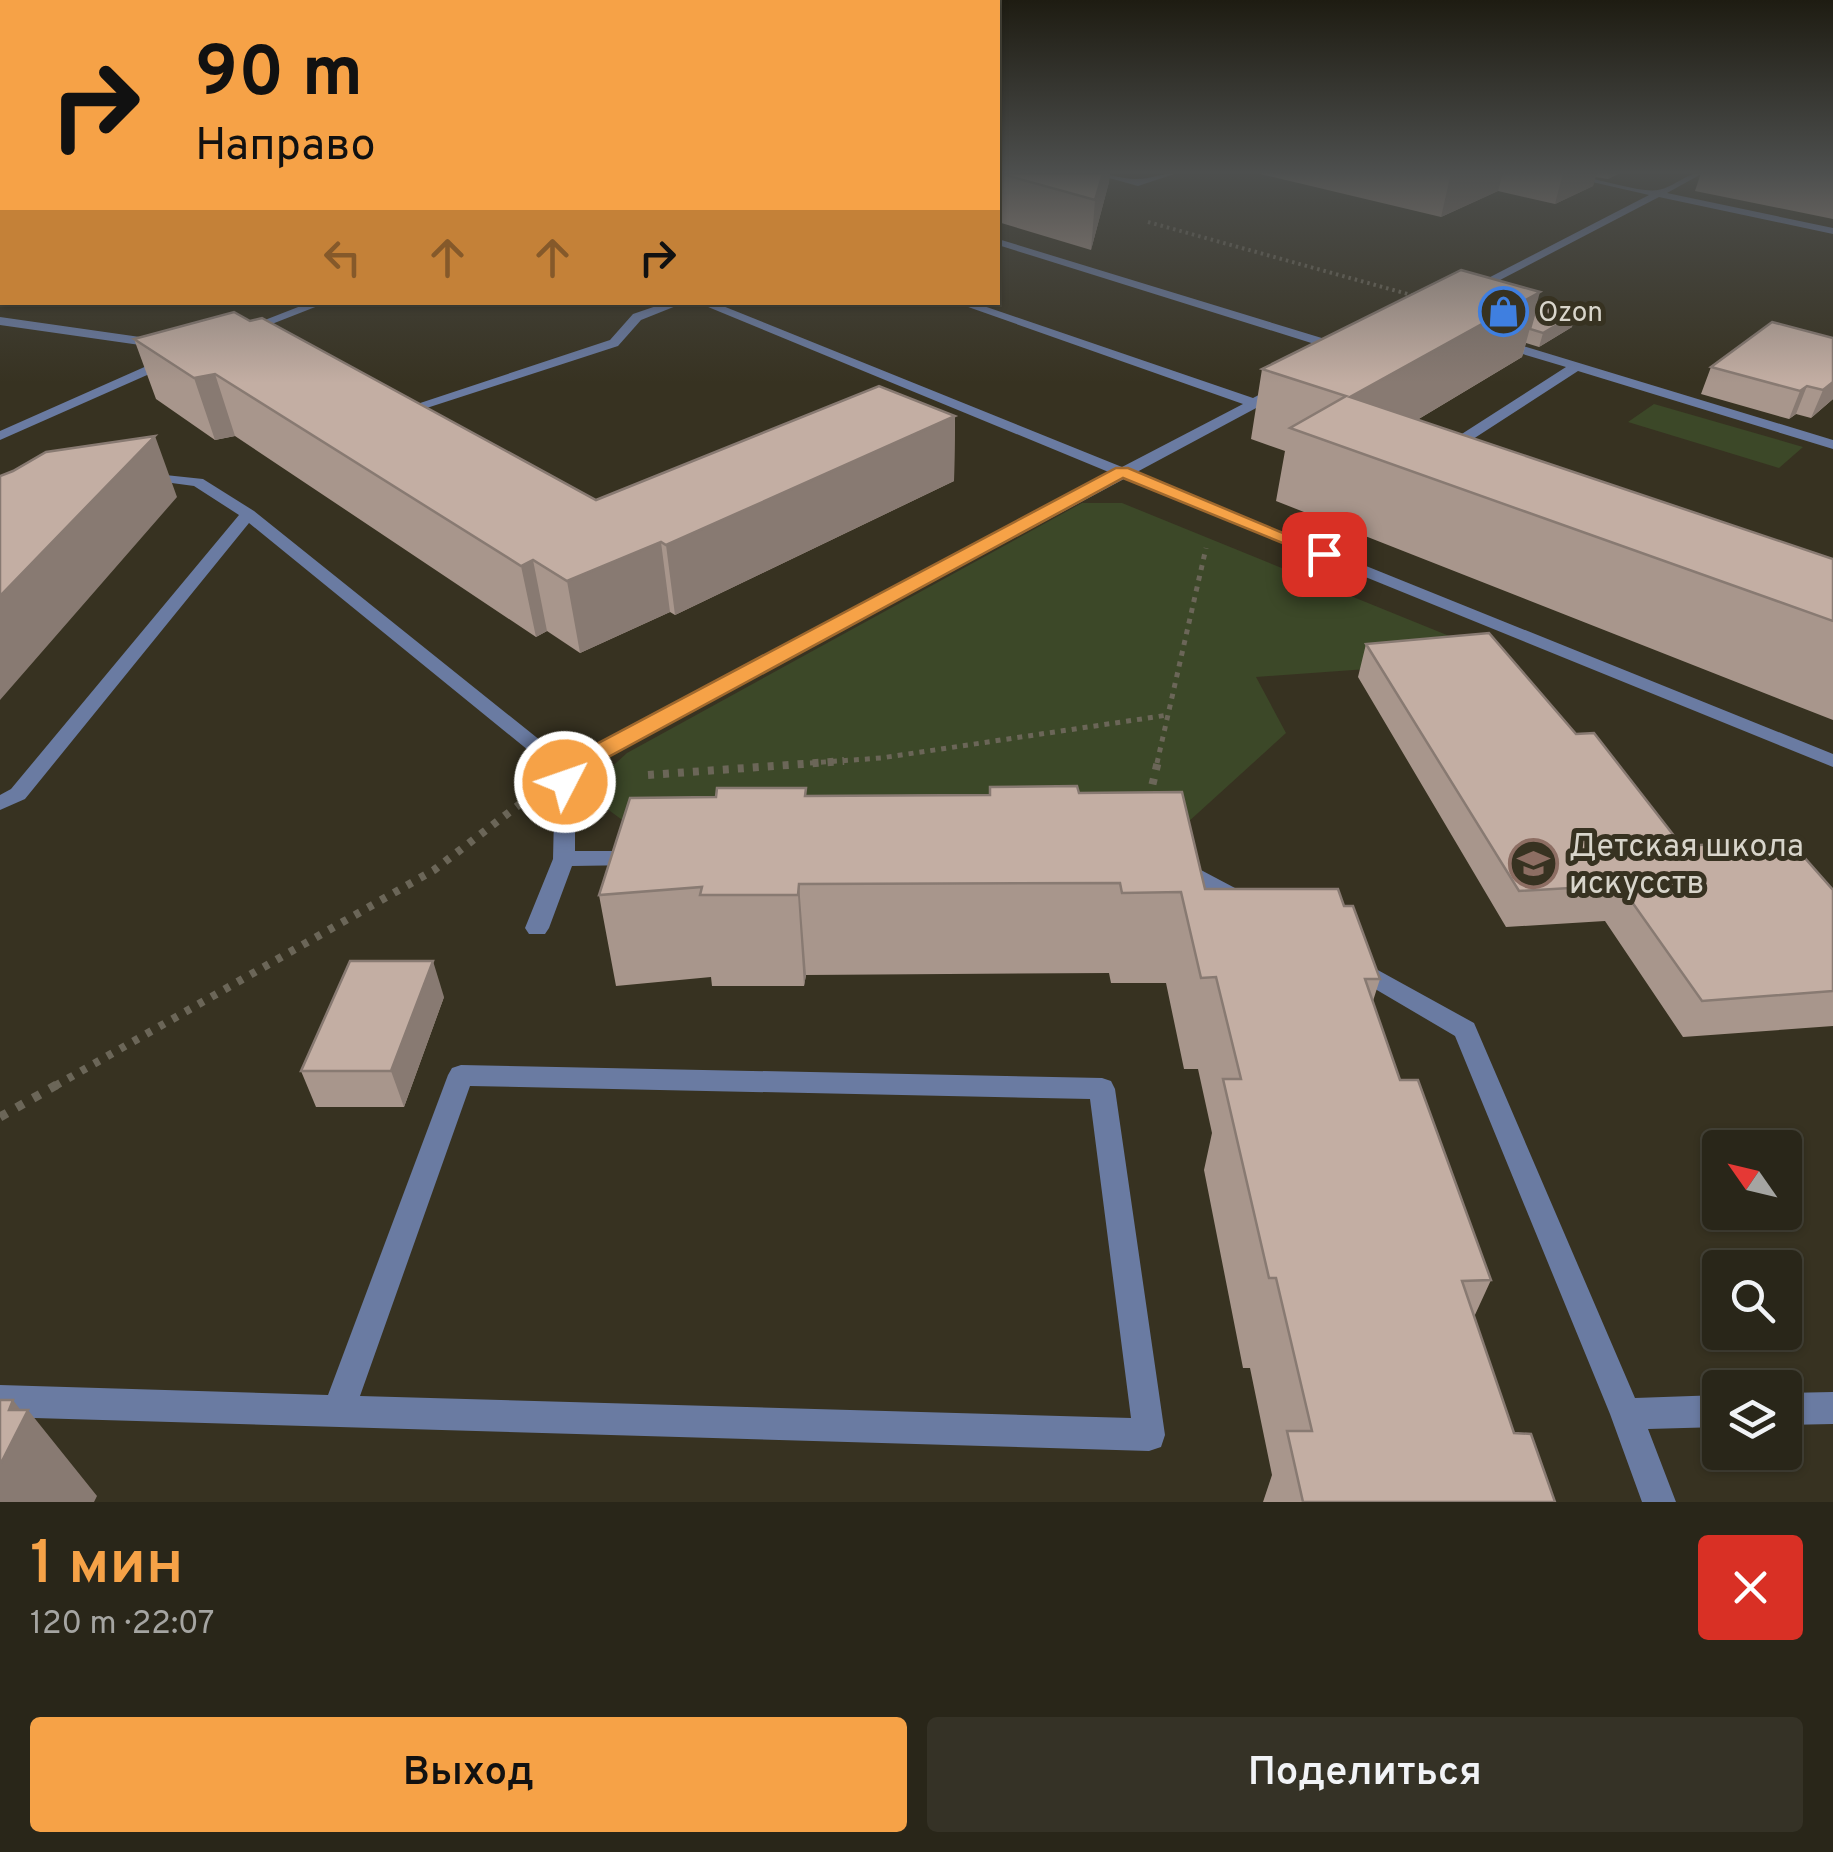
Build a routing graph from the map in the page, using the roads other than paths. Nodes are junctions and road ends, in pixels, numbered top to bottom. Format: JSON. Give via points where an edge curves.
{"nodes":[{"id":1,"x":1002,"y":243,"type":"edge"},
{"id":2,"x":1566,"y":243,"type":"edge"},
{"id":3,"x":1446,"y":304,"type":"edge"},
{"id":4,"x":315,"y":305,"type":"edge"},
{"id":5,"x":672,"y":305,"type":"edge"},
{"id":6,"x":708,"y":305,"type":"edge"},
{"id":7,"x":968,"y":305,"type":"edge"},
{"id":8,"x":0,"y":321,"type":"edge"},
{"id":9,"x":227,"y":336,"type":"edge"},
{"id":10,"x":1489,"y":340,"type":"edge"},
{"id":11,"x":1353,"y":352,"type":"edge"},
{"id":12,"x":1576,"y":366,"type":"junction"},
{"id":13,"x":1303,"y":378,"type":"edge"},
{"id":14,"x":931,"y":395,"type":"junction"},
{"id":15,"x":914,"y":402,"type":"edge"},
{"id":16,"x":1253,"y":404,"type":"junction"},
{"id":17,"x":408,"y":426,"type":"edge"},
{"id":18,"x":0,"y":436,"type":"edge"},
{"id":19,"x":1833,"y":445,"type":"edge"},
{"id":20,"x":1430,"y":460,"type":"edge"},
{"id":21,"x":1122,"y":472,"type":"junction"},
{"id":22,"x":114,"y":475,"type":"edge"},
{"id":23,"x":248,"y":514,"type":"junction"},
{"id":24,"x":1833,"y":760,"type":"edge"},
{"id":25,"x":565,"y":776,"type":"junction"},
{"id":26,"x":0,"y":803,"type":"edge"},
{"id":27,"x":1136,"y":854,"type":"edge"},
{"id":28,"x":662,"y":858,"type":"edge"},
{"id":29,"x":564,"y":859,"type":"junction"},
{"id":30,"x":1260,"y":912,"type":"edge"},
{"id":31,"x":538,"y":928,"type":"dead end"},
{"id":32,"x":1328,"y":952,"type":"edge"},
{"id":33,"x":0,"y":1401,"type":"edge"},
{"id":34,"x":1833,"y":1408,"type":"edge"},
{"id":35,"x":1802,"y":1409,"type":"edge"},
{"id":36,"x":338,"y":1411,"type":"junction"},
{"id":37,"x":1702,"y":1412,"type":"edge"},
{"id":38,"x":1626,"y":1414,"type":"junction"},
{"id":39,"x":1658,"y":1502,"type":"edge"}],
"edges":[{"from":1,"to":11,"type":"street"},
{"from":2,"to":3,"type":"street"},
{"from":4,"to":9,"type":"street"},
{"from":5,"to":17,"type":"street","via":[[637,317],[614,343],[391,416]]},
{"from":6,"to":14,"type":"street"},
{"from":7,"to":16,"type":"street"},
{"from":8,"to":18,"type":"street","via":[[180,350]]},
{"from":10,"to":12,"type":"street"},
{"from":12,"to":19,"type":"street"},
{"from":12,"to":20,"type":"street"},
{"from":13,"to":16,"type":"street"},
{"from":14,"to":15,"type":"street"},
{"from":14,"to":21,"type":"street"},
{"from":16,"to":21,"type":"street"},
{"from":21,"to":24,"type":"street"},
{"from":21,"to":25,"type":"street"},
{"from":22,"to":23,"type":"street","via":[[198,482]]},
{"from":23,"to":25,"type":"street"},
{"from":23,"to":26,"type":"street","via":[[18,794]]},
{"from":25,"to":29,"type":"street"},
{"from":27,"to":30,"type":"street","via":[[1157,853]]},
{"from":28,"to":29,"type":"street"},
{"from":29,"to":31,"type":"street"},
{"from":32,"to":38,"type":"street","via":[[1465,1030]]},
{"from":33,"to":36,"type":"street"},
{"from":34,"to":35,"type":"street"},
{"from":36,"to":36,"type":"street","via":[[1149,1435],[1102,1089],[461,1075]]},
{"from":37,"to":38,"type":"street"},
{"from":38,"to":39,"type":"street"}]}
